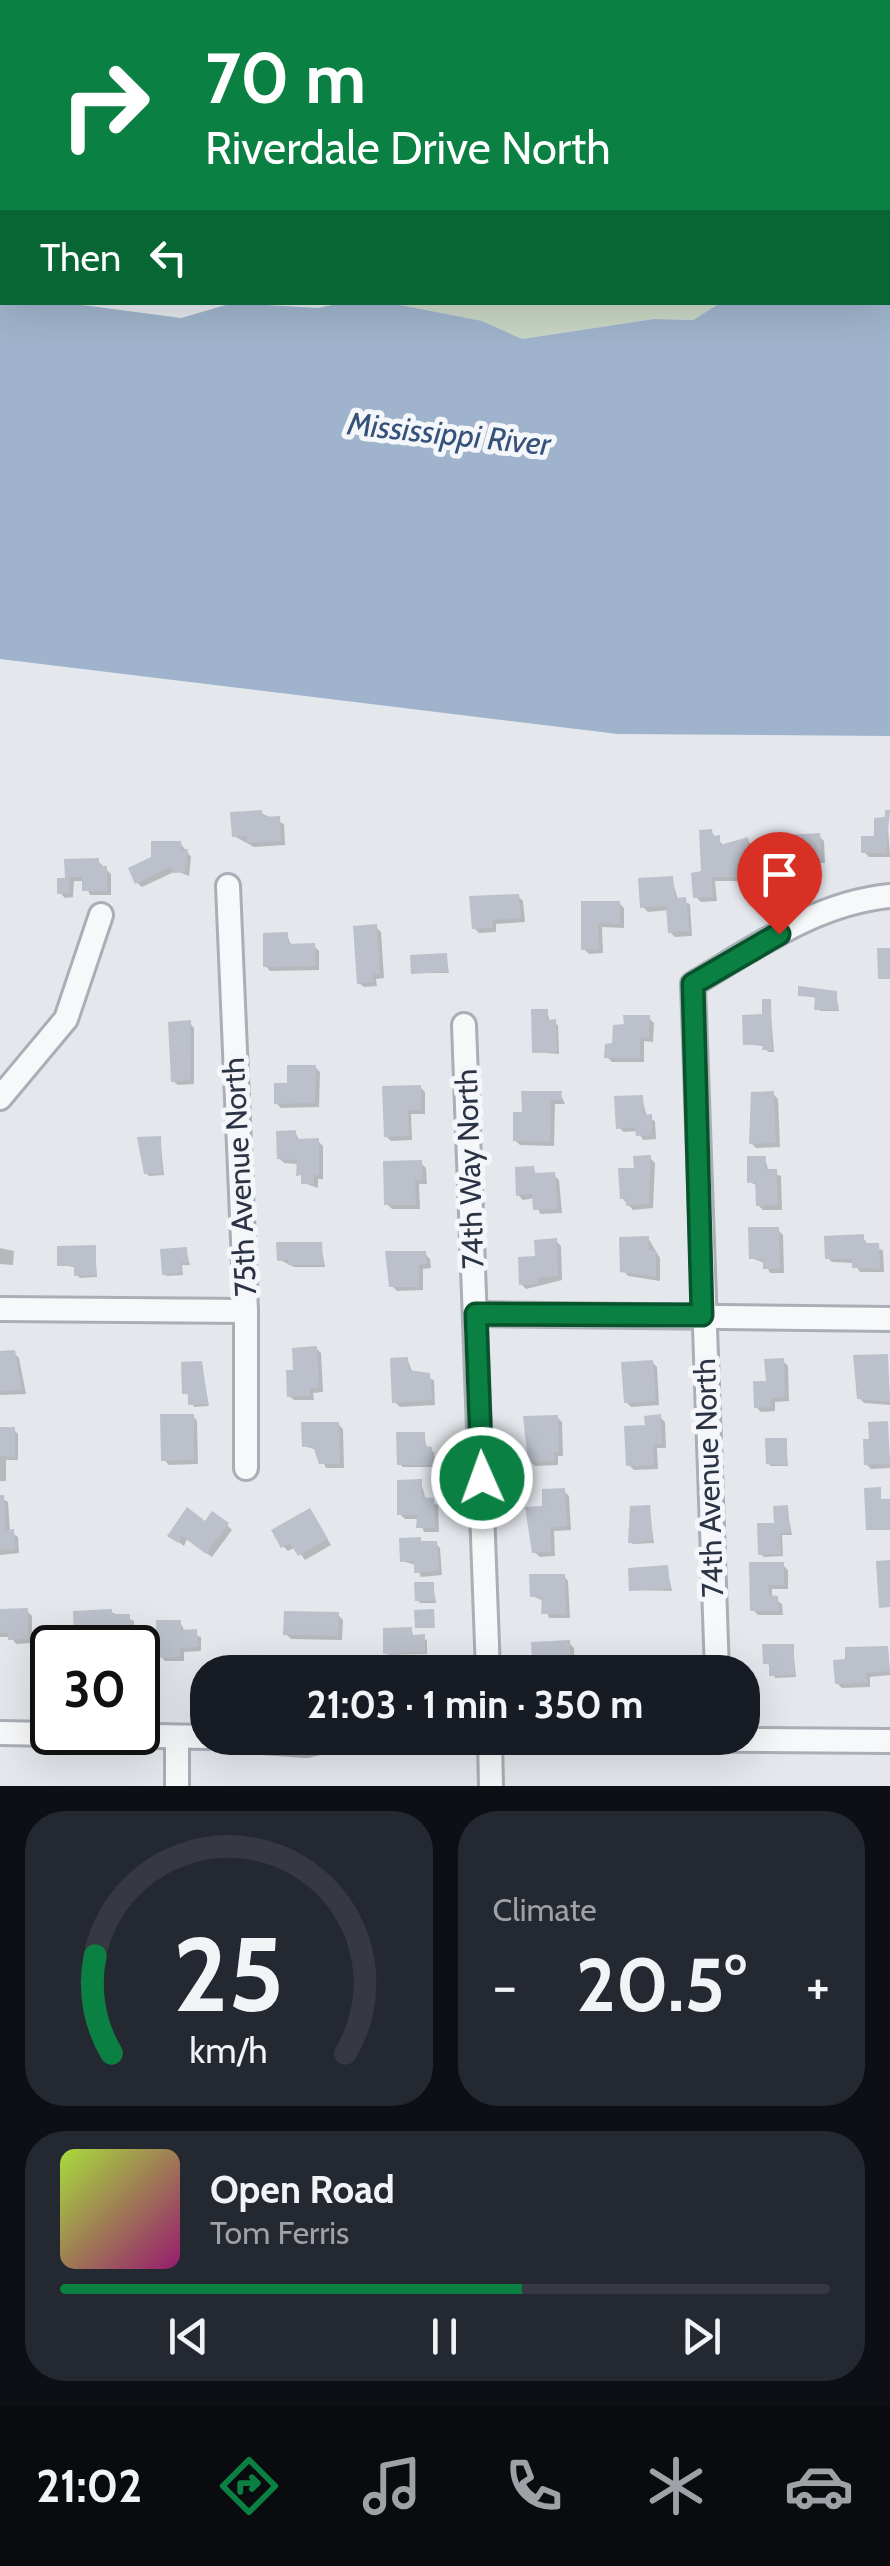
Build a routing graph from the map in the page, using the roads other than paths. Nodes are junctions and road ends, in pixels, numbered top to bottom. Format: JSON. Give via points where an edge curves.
{"nodes":[{"id":1,"x":228,"y":886,"type":"dead end"},
{"id":2,"x":890,"y":896,"type":"edge"},
{"id":3,"x":101,"y":914,"type":"dead end"},
{"id":4,"x":464,"y":1025,"type":"dead end"},
{"id":5,"x":0,"y":1098,"type":"edge"},
{"id":6,"x":0,"y":1309,"type":"edge"},
{"id":7,"x":246,"y":1311,"type":"junction"},
{"id":8,"x":476,"y":1314,"type":"junction"},
{"id":9,"x":702,"y":1315,"type":"junction"},
{"id":10,"x":890,"y":1318,"type":"edge"},
{"id":11,"x":246,"y":1468,"type":"dead end"},
{"id":12,"x":487,"y":1655,"type":"edge"},
{"id":13,"x":716,"y":1655,"type":"edge"},
{"id":14,"x":0,"y":1733,"type":"edge"},
{"id":15,"x":176,"y":1738,"type":"junction"},
{"id":16,"x":190,"y":1738,"type":"edge"},
{"id":17,"x":760,"y":1739,"type":"edge"},
{"id":18,"x":890,"y":1741,"type":"edge"},
{"id":19,"x":490,"y":1755,"type":"edge"},
{"id":20,"x":177,"y":1786,"type":"edge"},
{"id":21,"x":491,"y":1786,"type":"edge"}],
"edges":[{"from":1,"to":7,"type":"street","name":"75th Avenue North"},
{"from":2,"to":9,"type":"street","name":"74th Avenue North","via":[[808,917],[693,984]]},
{"from":3,"to":5,"type":"street","via":[[66,1018]]},
{"from":4,"to":8,"type":"street","name":"74th Way North"},
{"from":6,"to":7,"type":"street"},
{"from":7,"to":11,"type":"street","name":"75th Avenue North"},
{"from":8,"to":9,"type":"street"},
{"from":8,"to":12,"type":"street","name":"74th Way North"},
{"from":9,"to":10,"type":"street"},
{"from":9,"to":13,"type":"street","name":"74th Avenue North"},
{"from":14,"to":15,"type":"street"},
{"from":15,"to":16,"type":"street"},
{"from":15,"to":20,"type":"street"},
{"from":17,"to":18,"type":"street"},
{"from":19,"to":21,"type":"street"}]}
